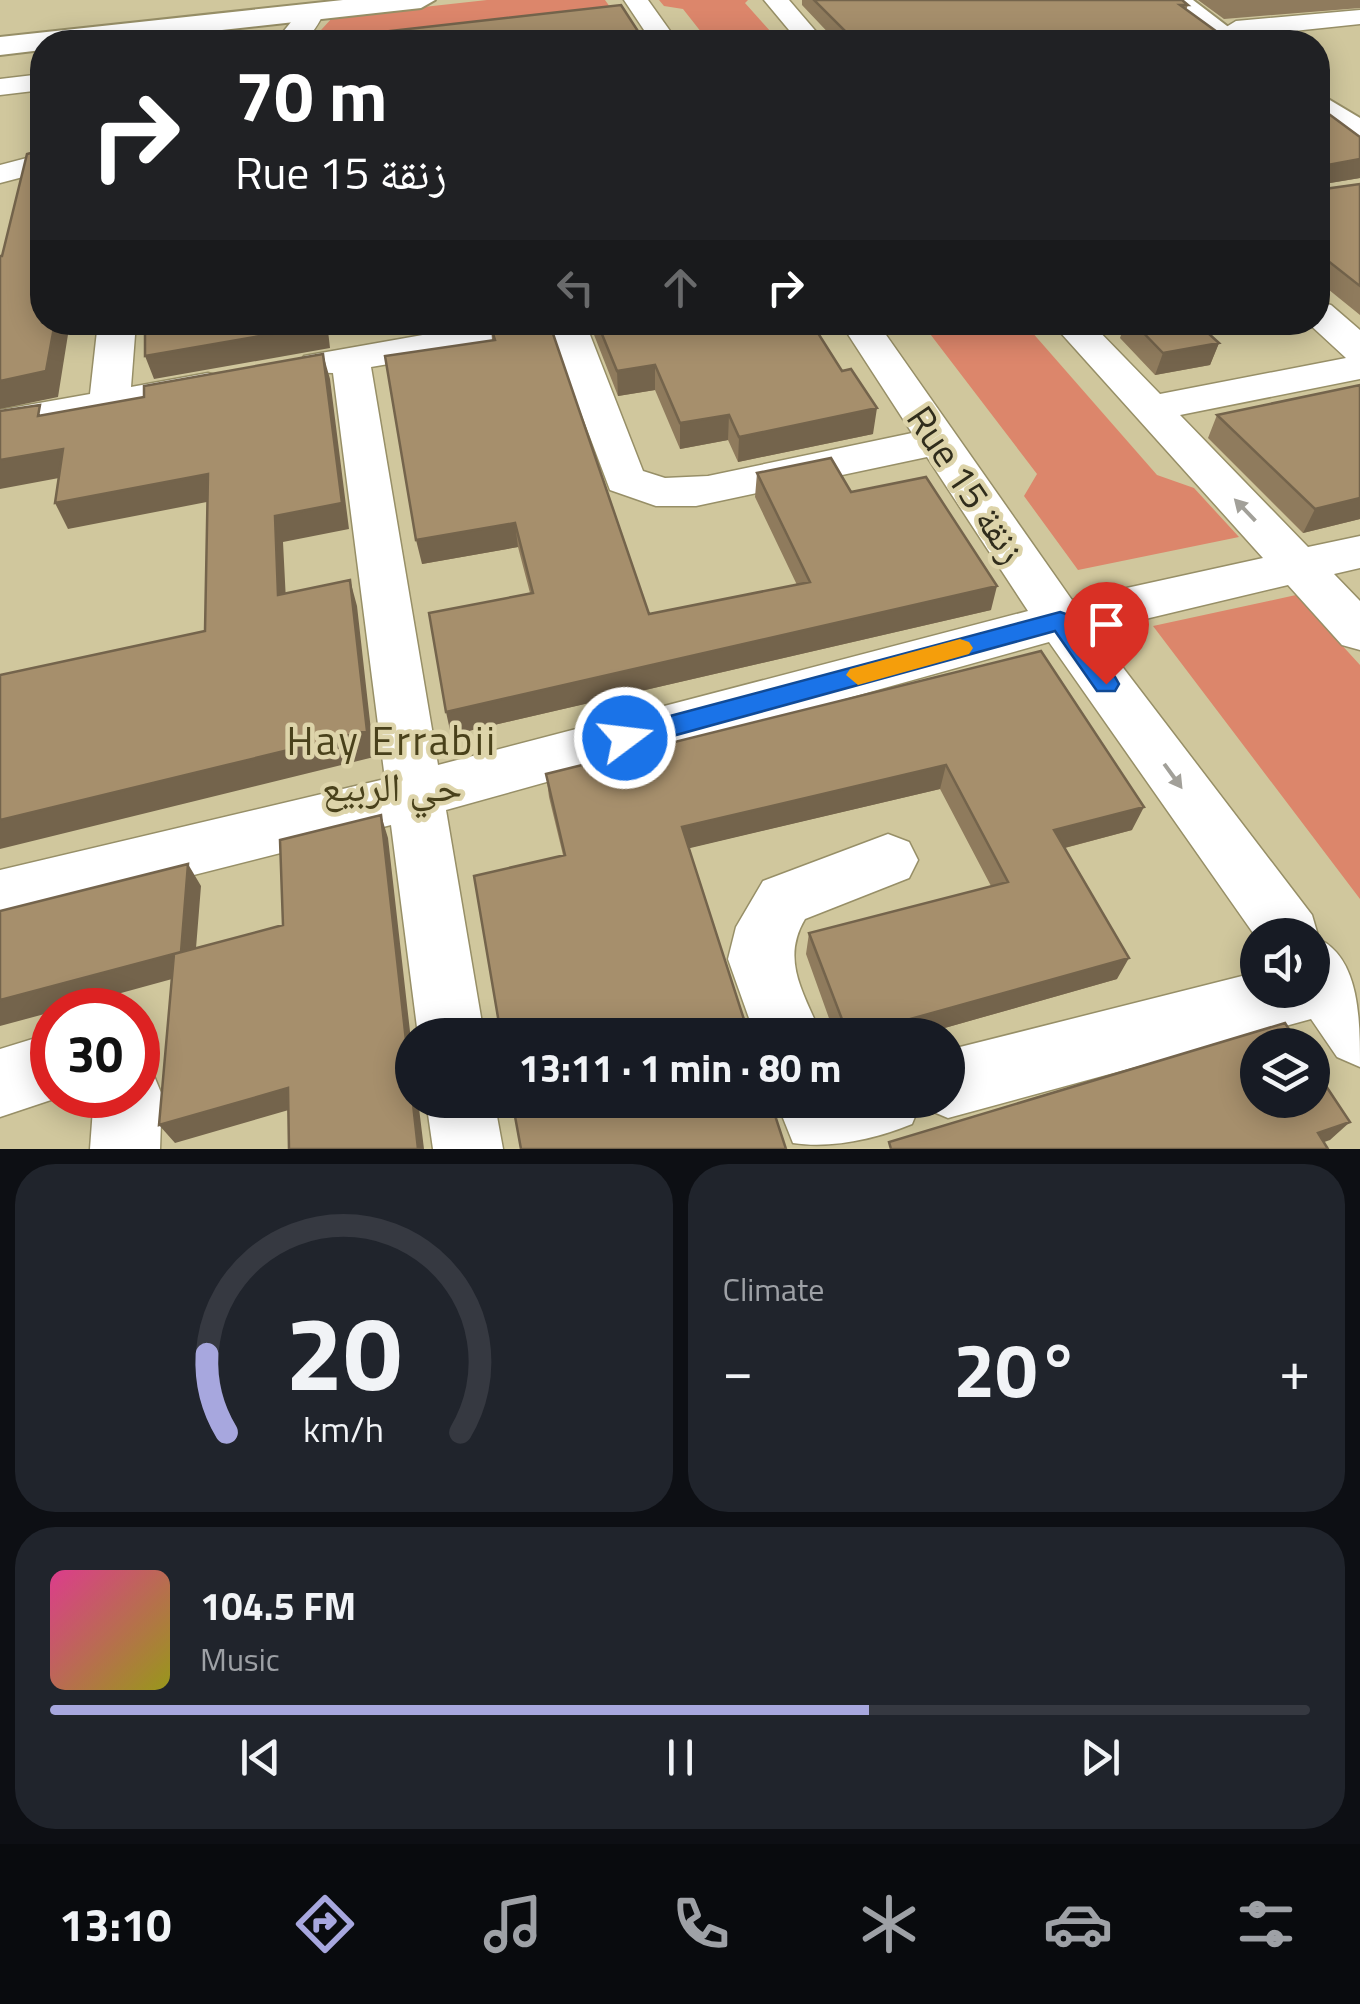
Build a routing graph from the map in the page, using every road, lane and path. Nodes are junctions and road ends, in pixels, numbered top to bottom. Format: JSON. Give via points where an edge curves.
{"nodes":[{"id":1,"x":363,"y":0,"type":"edge"},
{"id":2,"x":421,"y":0,"type":"edge"},
{"id":3,"x":636,"y":0,"type":"edge"},
{"id":4,"x":776,"y":0,"type":"edge"},
{"id":5,"x":1175,"y":0,"type":"edge"},
{"id":6,"x":1201,"y":0,"type":"edge"},
{"id":7,"x":1360,"y":17,"type":"edge"},
{"id":8,"x":104,"y":30,"type":"edge"},
{"id":9,"x":287,"y":30,"type":"edge"},
{"id":10,"x":656,"y":30,"type":"edge"},
{"id":11,"x":802,"y":30,"type":"edge"},
{"id":12,"x":1227,"y":30,"type":"edge"},
{"id":13,"x":1233,"y":30,"type":"edge"},
{"id":14,"x":1286,"y":30,"type":"edge"},
{"id":15,"x":30,"y":39,"type":"edge"},
{"id":16,"x":30,"y":41,"type":"edge"},
{"id":17,"x":0,"y":42,"type":"edge"},
{"id":18,"x":30,"y":83,"type":"edge"},
{"id":19,"x":0,"y":87,"type":"edge"},
{"id":20,"x":1330,"y":95,"type":"edge"},
{"id":21,"x":1330,"y":112,"type":"edge"},
{"id":22,"x":1360,"y":116,"type":"edge"},
{"id":23,"x":1360,"y":134,"type":"edge"},
{"id":24,"x":30,"y":166,"type":"edge"},
{"id":25,"x":0,"y":174,"type":"edge"},
{"id":26,"x":1330,"y":323,"type":"edge"},
{"id":27,"x":115,"y":335,"type":"edge"},
{"id":28,"x":488,"y":335,"type":"edge"},
{"id":29,"x":571,"y":335,"type":"edge"},
{"id":30,"x":867,"y":335,"type":"edge"},
{"id":31,"x":1081,"y":335,"type":"edge"},
{"id":32,"x":1360,"y":350,"type":"edge"},
{"id":33,"x":350,"y":358,"type":"junction"},
{"id":34,"x":1360,"y":367,"type":"edge"},
{"id":35,"x":110,"y":403,"type":"junction"},
{"id":36,"x":1147,"y":409,"type":"junction"},
{"id":37,"x":0,"y":423,"type":"edge"},
{"id":38,"x":938,"y":441,"type":"junction"},
{"id":39,"x":1360,"y":552,"type":"edge"},
{"id":40,"x":1298,"y":566,"type":"junction"},
{"id":41,"x":1060,"y":621,"type":"junction"},
{"id":42,"x":1360,"y":632,"type":"edge"},
{"id":43,"x":416,"y":794,"type":"junction"},
{"id":44,"x":888,"y":860,"type":"dead end"},
{"id":45,"x":0,"y":897,"type":"edge"},
{"id":46,"x":1272,"y":918,"type":"edge"},
{"id":47,"x":1240,"y":1004,"type":"edge"},
{"id":48,"x":449,"y":1018,"type":"edge"},
{"id":49,"x":782,"y":1018,"type":"edge"},
{"id":50,"x":30,"y":1074,"type":"edge"},
{"id":51,"x":965,"y":1079,"type":"edge"},
{"id":52,"x":0,"y":1083,"type":"edge"},
{"id":53,"x":127,"y":1118,"type":"edge"},
{"id":54,"x":463,"y":1118,"type":"edge"},
{"id":55,"x":125,"y":1149,"type":"edge"},
{"id":56,"x":468,"y":1149,"type":"edge"}],
"edges":[{"from":1,"to":8,"type":"main road"},
{"from":2,"to":9,"type":"main road","via":[[312,12]]},
{"from":3,"to":10,"type":"street"},
{"from":4,"to":11,"type":"street"},
{"from":5,"to":12,"type":"main road"},
{"from":6,"to":13,"type":"main road"},
{"from":7,"to":14,"type":"street"},
{"from":15,"to":17,"type":"main road"},
{"from":16,"to":17,"type":"main road"},
{"from":18,"to":19,"type":"street"},
{"from":20,"to":22,"type":"main road"},
{"from":21,"to":23,"type":"main road"},
{"from":24,"to":25,"type":"street"},
{"from":26,"to":32,"type":"street"},
{"from":27,"to":35,"type":"street"},
{"from":28,"to":33,"type":"street"},
{"from":29,"to":38,"type":"street","via":[[626,480],[646,492],[708,490]]},
{"from":30,"to":38,"type":"street","name":"Rue 15 زنقة"},
{"from":31,"to":36,"type":"street"},
{"from":33,"to":35,"type":"street"},
{"from":33,"to":43,"type":"street"},
{"from":34,"to":36,"type":"street"},
{"from":35,"to":37,"type":"street"},
{"from":40,"to":36,"type":"street","one_way":true},
{"from":38,"to":41,"type":"street","name":"Rue 15 زنقة"},
{"from":39,"to":40,"type":"street"},
{"from":40,"to":41,"type":"street"},
{"from":40,"to":42,"type":"street"},
{"from":41,"to":43,"type":"street"},
{"from":41,"to":46,"type":"street","name":"Rue 15 زنقة","one_way":true},
{"from":43,"to":45,"type":"street"},
{"from":43,"to":48,"type":"street"},
{"from":44,"to":49,"type":"street","via":[[784,900],[767,927],[760,959]]},
{"from":47,"to":51,"type":"street"},
{"from":50,"to":52,"type":"street"},
{"from":53,"to":55,"type":"street"},
{"from":54,"to":56,"type":"street"}]}
